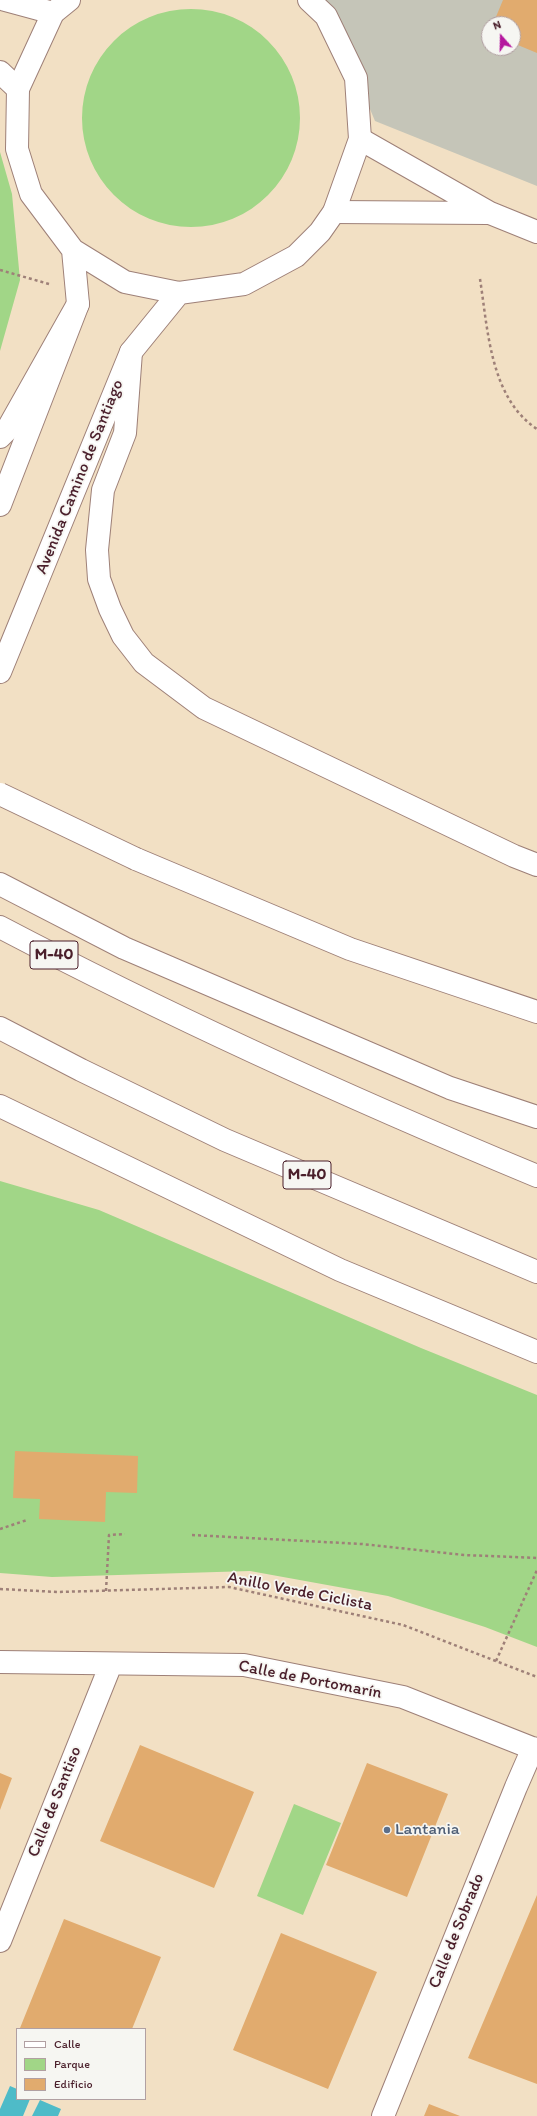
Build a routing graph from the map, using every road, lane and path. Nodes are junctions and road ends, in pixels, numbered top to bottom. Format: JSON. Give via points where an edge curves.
{"nodes":[{"id":1,"x":5,"y":0,"type":"edge"},
{"id":2,"x":309,"y":0,"type":"edge"},
{"id":3,"x":61,"y":7,"type":"edge"},
{"id":4,"x":0,"y":72,"type":"edge"},
{"id":5,"x":18,"y":89,"type":"junction"},
{"id":6,"x":360,"y":139,"type":"junction"},
{"id":7,"x":334,"y":212,"type":"junction"},
{"id":8,"x":490,"y":213,"type":"junction"},
{"id":9,"x":537,"y":232,"type":"edge"},
{"id":10,"x":73,"y":250,"type":"junction"},
{"id":11,"x":0,"y":270,"type":"edge"},
{"id":12,"x":480,"y":279,"type":"dead end"},
{"id":13,"x":179,"y":293,"type":"junction"},
{"id":14,"x":78,"y":297,"type":"junction"},
{"id":15,"x":131,"y":352,"type":"junction"},
{"id":16,"x":537,"y":429,"type":"edge"},
{"id":17,"x":0,"y":437,"type":"edge"},
{"id":18,"x":0,"y":504,"type":"edge"},
{"id":19,"x":0,"y":672,"type":"edge"},
{"id":20,"x":0,"y":794,"type":"edge"},
{"id":21,"x":537,"y":865,"type":"edge"},
{"id":22,"x":0,"y":884,"type":"edge"},
{"id":23,"x":0,"y":927,"type":"edge"},
{"id":24,"x":537,"y":1012,"type":"edge"},
{"id":25,"x":0,"y":1028,"type":"edge"},
{"id":26,"x":0,"y":1106,"type":"edge"},
{"id":27,"x":537,"y":1117,"type":"edge"},
{"id":28,"x":537,"y":1176,"type":"edge"},
{"id":29,"x":537,"y":1272,"type":"edge"},
{"id":30,"x":537,"y":1352,"type":"edge"},
{"id":31,"x":27,"y":1520,"type":"dead end"},
{"id":32,"x":0,"y":1529,"type":"edge"},
{"id":33,"x":125,"y":1534,"type":"dead end"},
{"id":34,"x":192,"y":1535,"type":"dead end"},
{"id":35,"x":537,"y":1558,"type":"edge"},
{"id":36,"x":537,"y":1570,"type":"edge"},
{"id":37,"x":0,"y":1588,"type":"edge"},
{"id":38,"x":106,"y":1591,"type":"junction"},
{"id":39,"x":496,"y":1661,"type":"junction"},
{"id":40,"x":0,"y":1662,"type":"edge"},
{"id":41,"x":111,"y":1664,"type":"junction"},
{"id":42,"x":537,"y":1677,"type":"edge"},
{"id":43,"x":535,"y":1749,"type":"edge"},
{"id":44,"x":0,"y":1941,"type":"edge"},
{"id":45,"x":383,"y":2116,"type":"edge"}],
"edges":[{"from":1,"to":3,"type":"main road"},
{"from":2,"to":6,"type":"main road","via":[[326,16],[356,78]]},
{"from":3,"to":5,"type":"main road"},
{"from":4,"to":5,"type":"main road"},
{"from":5,"to":10,"type":"main road","via":[[17,149],[31,194]]},
{"from":6,"to":7,"type":"main road"},
{"from":6,"to":8,"type":"main road"},
{"from":7,"to":8,"type":"main road"},
{"from":7,"to":13,"type":"main road","via":[[320,232],[296,256],[244,284]]},
{"from":8,"to":9,"type":"main road"},
{"from":10,"to":13,"type":"main road","via":[[125,282]]},
{"from":10,"to":14,"type":"main road"},
{"from":11,"to":14,"type":"path"},
{"from":12,"to":16,"type":"path","via":[[492,354],[500,377],[510,400],[526,422]]},
{"from":13,"to":15,"type":"main road","name":"Avenida Camino de Santiago"},
{"from":14,"to":17,"type":"main road","via":[[7,430]]},
{"from":14,"to":18,"type":"main road"},
{"from":15,"to":19,"type":"main road","name":"Avenida Camino de Santiago"},
{"from":15,"to":21,"type":"main road","via":[[125,433],[103,490],[97,550],[100,579],[110,609],[123,636],[144,663],[204,708]]},
{"from":20,"to":24,"type":"main road","bridge":true,"via":[[136,858],[350,949]]},
{"from":22,"to":27,"type":"main road","via":[[124,948],[450,1088]]},
{"from":23,"to":28,"type":"main road","number":"M-40","via":[[107,983],[243,1048],[416,1126]]},
{"from":25,"to":29,"type":"main road","number":"M-40","via":[[225,1140]]},
{"from":26,"to":30,"type":"main road","via":[[340,1270]]},
{"from":31,"to":32,"type":"path"},
{"from":33,"to":38,"type":"path","via":[[109,1535]]},
{"from":34,"to":35,"type":"path","via":[[362,1544],[464,1555]]},
{"from":36,"to":39,"type":"path"},
{"from":37,"to":38,"type":"path","name":"Anillo Verde Ciclista","via":[[58,1592]]},
{"from":38,"to":39,"type":"path","name":"Anillo Verde Ciclista","via":[[229,1587],[403,1625]]},
{"from":39,"to":42,"type":"path","name":"Anillo Verde Ciclista"},
{"from":40,"to":41,"type":"main road","name":"Calle de Portomarín"},
{"from":41,"to":43,"type":"main road","name":"Calle de Portomarín","via":[[244,1665],[403,1697]]},
{"from":41,"to":44,"type":"main road","name":"Calle de Santiso"},
{"from":43,"to":45,"type":"main road","name":"Calle de Sobrado","via":[[513,1793]]}]}
